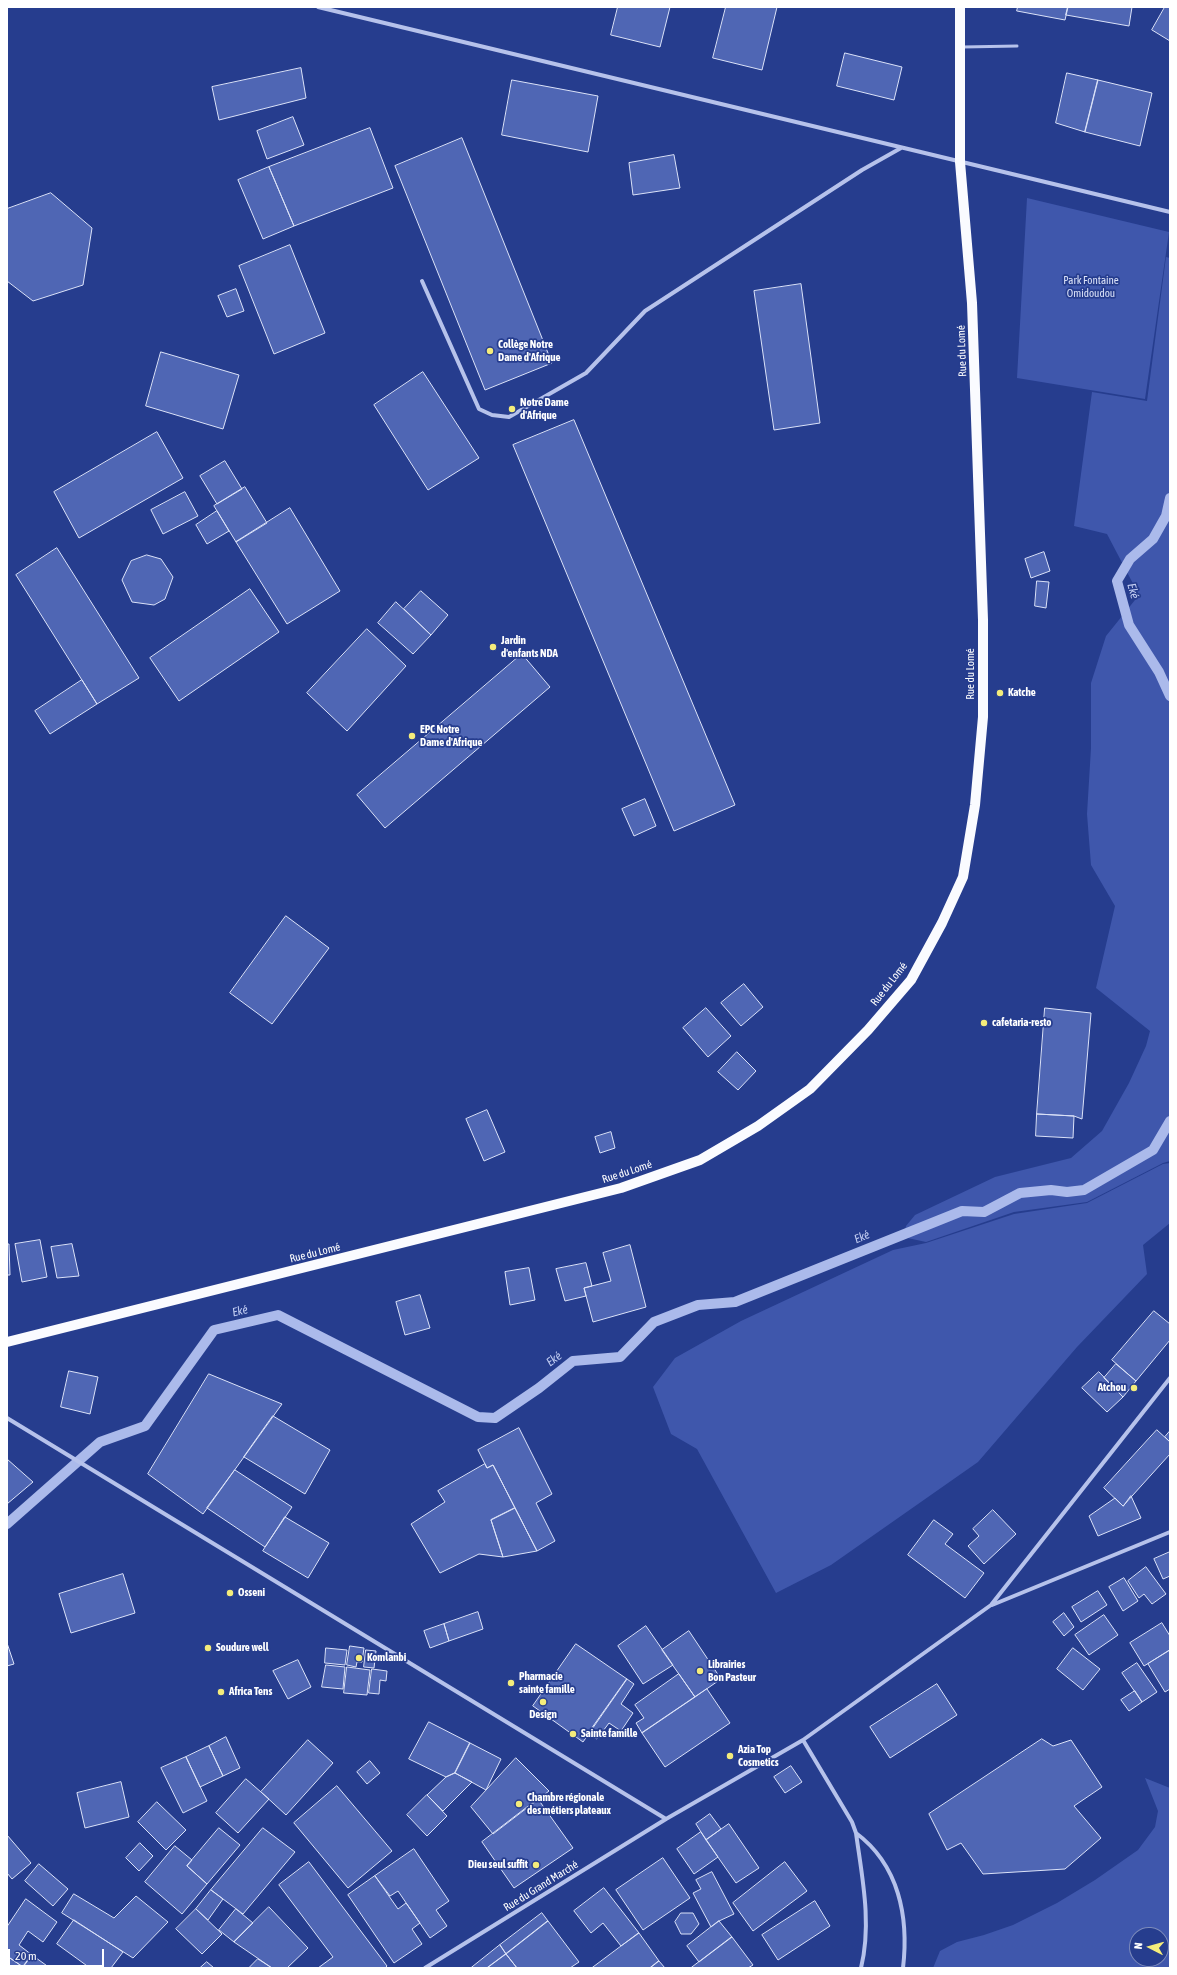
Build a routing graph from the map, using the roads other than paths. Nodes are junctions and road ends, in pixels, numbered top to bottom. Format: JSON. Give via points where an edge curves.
{"nodes":[{"id":1,"x":318,"y":7,"type":"edge"},
{"id":2,"x":960,"y":7,"type":"edge"},
{"id":3,"x":1017,"y":46,"type":"dead end"},
{"id":4,"x":959,"y":47,"type":"junction"},
{"id":5,"x":902,"y":148,"type":"junction"},
{"id":6,"x":960,"y":162,"type":"junction"},
{"id":7,"x":1170,"y":212,"type":"edge"},
{"id":8,"x":422,"y":280,"type":"dead end"},
{"id":9,"x":7,"y":1342,"type":"edge"},
{"id":10,"x":1170,"y":1378,"type":"edge"},
{"id":11,"x":7,"y":1418,"type":"edge"},
{"id":12,"x":1170,"y":1532,"type":"edge"},
{"id":13,"x":991,"y":1605,"type":"junction"},
{"id":14,"x":803,"y":1740,"type":"junction"},
{"id":15,"x":666,"y":1819,"type":"junction"},
{"id":16,"x":856,"y":1833,"type":"junction"},
{"id":17,"x":425,"y":1968,"type":"edge"},
{"id":18,"x":861,"y":1968,"type":"edge"},
{"id":19,"x":903,"y":1968,"type":"edge"}],
"edges":[{"from":1,"to":5,"type":"street"},
{"from":2,"to":4,"type":"main road","name":"Rue du Lomé"},
{"from":3,"to":4,"type":"lane"},
{"from":4,"to":6,"type":"main road","name":"Rue du Lomé"},
{"from":5,"to":6,"type":"street"},
{"from":5,"to":8,"type":"street","via":[[862,170],[645,311],[586,373],[509,417],[492,415],[480,408]]},
{"from":6,"to":7,"type":"street"},
{"from":6,"to":9,"type":"main road","name":"Rue du Lomé","via":[[972,303],[983,620],[983,717],[975,805],[963,876],[942,923],[911,980],[868,1030],[810,1090],[758,1126],[700,1160],[621,1188]]},
{"from":10,"to":13,"type":"street"},
{"from":11,"to":15,"type":"street"},
{"from":12,"to":13,"type":"street"},
{"from":13,"to":14,"type":"street","name":"Rue du Grand Marché"},
{"from":14,"to":15,"type":"street","name":"Rue du Grand Marché"},
{"from":14,"to":16,"type":"street"},
{"from":15,"to":17,"type":"street","name":"Rue du Grand Marché"},
{"from":16,"to":18,"type":"street","via":[[866,1916]]},
{"from":16,"to":19,"type":"street","via":[[879,1854],[900,1895],[905,1949]]}]}
